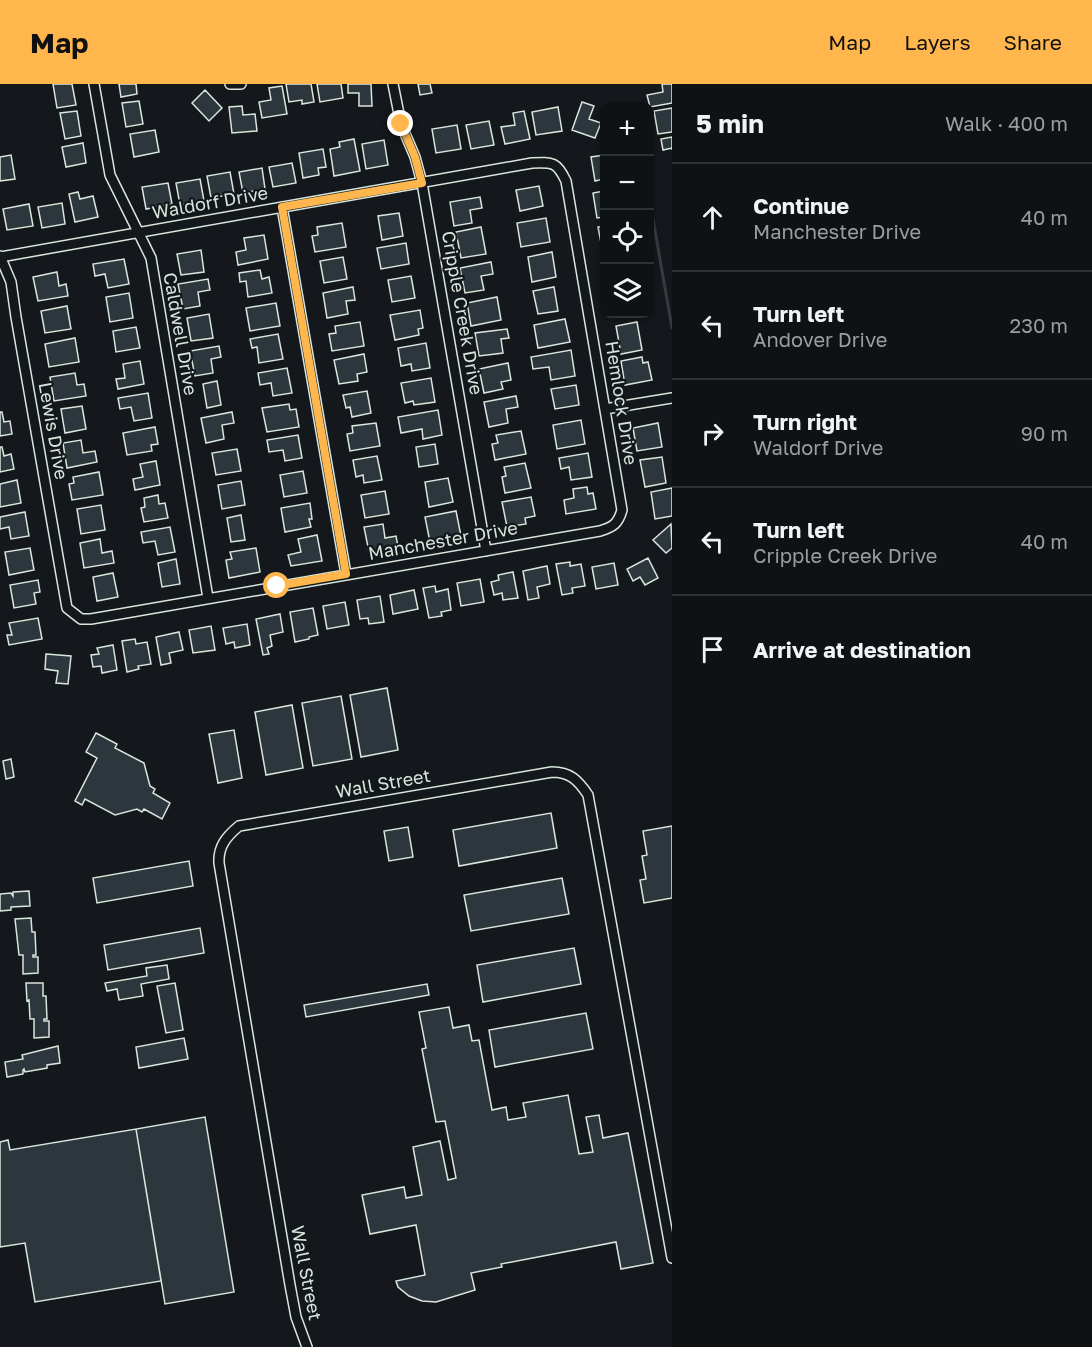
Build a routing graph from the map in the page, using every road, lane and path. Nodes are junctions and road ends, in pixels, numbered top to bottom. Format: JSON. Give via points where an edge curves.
{"nodes":[{"id":1,"x":94,"y":84,"type":"edge"},
{"id":2,"x":230,"y":84,"type":"edge"},
{"id":3,"x":241,"y":84,"type":"edge"},
{"id":4,"x":393,"y":84,"type":"edge"},
{"id":5,"x":532,"y":163,"type":"joint"},
{"id":6,"x":422,"y":183,"type":"junction"},
{"id":7,"x":282,"y":207,"type":"junction"},
{"id":8,"x":138,"y":233,"type":"junction"},
{"id":9,"x":0,"y":256,"type":"edge"},
{"id":10,"x":672,"y":398,"type":"edge"},
{"id":11,"x":605,"y":409,"type":"junction"},
{"id":12,"x":575,"y":535,"type":"joint"},
{"id":13,"x":486,"y":551,"type":"junction"},
{"id":14,"x":346,"y":574,"type":"junction"},
{"id":15,"x":208,"y":598,"type":"junction"},
{"id":16,"x":71,"y":612,"type":"joint"},
{"id":17,"x":672,"y":1258,"type":"edge"},
{"id":18,"x":307,"y":1347,"type":"edge"}],
"edges":[{"from":1,"to":8,"type":"street","name":"Caldwell Drive","via":[[110,175]]},
{"from":2,"to":3,"type":"street"},
{"from":4,"to":6,"type":"street","name":"Cripple Creek Drive","via":[[401,124]]},
{"from":5,"to":6,"type":"street","name":"Waldorf Drive"},
{"from":5,"to":11,"type":"street","name":"Hemlock Drive","via":[[550,162],[560,168],[566,181]]},
{"from":6,"to":7,"type":"street","name":"Waldorf Drive"},
{"from":6,"to":13,"type":"street","name":"Cripple Creek Drive"},
{"from":7,"to":8,"type":"street","name":"Waldorf Drive"},
{"from":7,"to":14,"type":"street"},
{"from":8,"to":9,"type":"street","name":"Waldorf Drive"},
{"from":8,"to":15,"type":"street","name":"Caldwell Drive","via":[[151,258]]},
{"from":9,"to":16,"type":"street","name":"Lewis Drive","via":[[11,282],[67,608]]},
{"from":10,"to":11,"type":"street"},
{"from":11,"to":12,"type":"street","name":"Hemlock Drive","via":[[622,510],[614,526]]},
{"from":12,"to":13,"type":"street","name":"Manchester Drive"},
{"from":13,"to":14,"type":"street","name":"Manchester Drive"},
{"from":14,"to":15,"type":"street","name":"Manchester Drive"},
{"from":15,"to":16,"type":"street","name":"Manchester Drive","via":[[91,619],[81,619]]},
{"from":17,"to":18,"type":"street","name":"Wall Street","via":[[588,795],[578,780],[552,772],[239,826],[223,843],[219,863],[290,1285]]}]}
